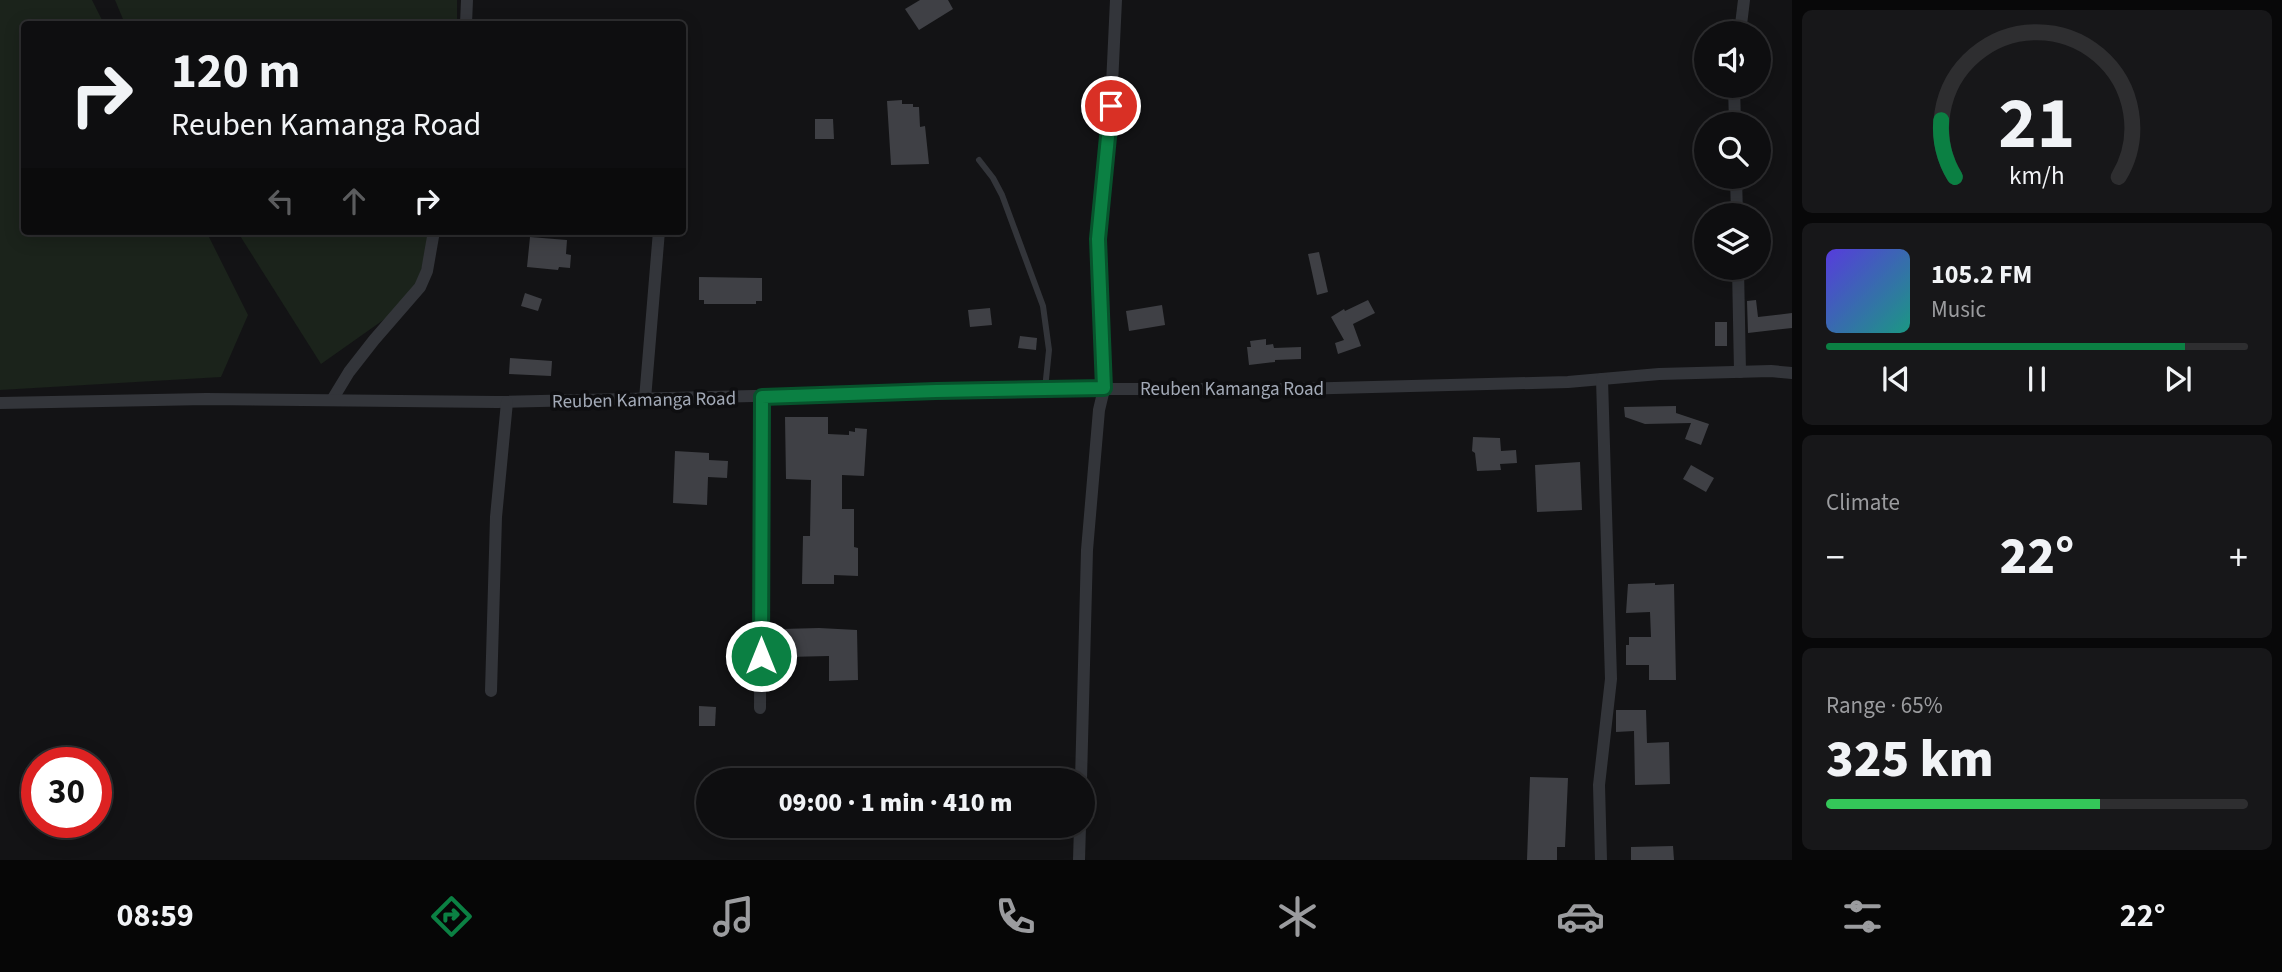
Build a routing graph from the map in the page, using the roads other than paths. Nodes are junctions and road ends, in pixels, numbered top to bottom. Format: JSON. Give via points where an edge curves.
{"nodes":[{"id":1,"x":467,"y":0,"type":"edge"},
{"id":2,"x":1116,"y":0,"type":"edge"},
{"id":3,"x":1744,"y":0,"type":"edge"},
{"id":4,"x":466,"y":21,"type":"edge"},
{"id":5,"x":1741,"y":21,"type":"edge"},
{"id":6,"x":979,"y":160,"type":"dead end"},
{"id":7,"x":433,"y":235,"type":"edge"},
{"id":8,"x":659,"y":235,"type":"edge"},
{"id":9,"x":1738,"y":280,"type":"edge"},
{"id":10,"x":1741,"y":372,"type":"junction"},
{"id":11,"x":1792,"y":373,"type":"edge"},
{"id":12,"x":1602,"y":379,"type":"junction"},
{"id":13,"x":1104,"y":388,"type":"junction"},
{"id":14,"x":1045,"y":389,"type":"junction"},
{"id":15,"x":762,"y":397,"type":"junction"},
{"id":16,"x":645,"y":399,"type":"junction"},
{"id":17,"x":332,"y":400,"type":"junction"},
{"id":18,"x":507,"y":402,"type":"junction"},
{"id":19,"x":0,"y":403,"type":"edge"},
{"id":20,"x":491,"y":691,"type":"dead end"},
{"id":21,"x":760,"y":708,"type":"dead end"},
{"id":22,"x":1081,"y":768,"type":"edge"},
{"id":23,"x":1080,"y":838,"type":"edge"},
{"id":24,"x":1079,"y":860,"type":"edge"},
{"id":25,"x":1601,"y":860,"type":"edge"}],
"edges":[{"from":1,"to":4,"type":"street"},
{"from":2,"to":13,"type":"street","via":[[1098,239]]},
{"from":3,"to":5,"type":"street"},
{"from":6,"to":14,"type":"lane","via":[[1002,195],[1043,306],[1049,350]]},
{"from":7,"to":17,"type":"street","via":[[420,287],[349,372]]},
{"from":8,"to":16,"type":"street"},
{"from":9,"to":10,"type":"street"},
{"from":10,"to":11,"type":"street","name":"Reuben Kamanga Road"},
{"from":10,"to":12,"type":"street","name":"Reuben Kamanga Road"},
{"from":12,"to":13,"type":"street","name":"Reuben Kamanga Road","via":[[1296,389]]},
{"from":12,"to":25,"type":"street","via":[[1611,679],[1599,785]]},
{"from":13,"to":14,"type":"street","name":"Reuben Kamanga Road"},
{"from":13,"to":22,"type":"street","via":[[1087,550]]},
{"from":14,"to":15,"type":"street","name":"Reuben Kamanga Road"},
{"from":15,"to":16,"type":"street","name":"Reuben Kamanga Road"},
{"from":15,"to":21,"type":"street"},
{"from":16,"to":18,"type":"street","name":"Reuben Kamanga Road"},
{"from":17,"to":18,"type":"street","name":"Reuben Kamanga Road"},
{"from":17,"to":19,"type":"street","name":"Reuben Kamanga Road"},
{"from":18,"to":20,"type":"street","via":[[496,517]]},
{"from":23,"to":24,"type":"street"}]}
